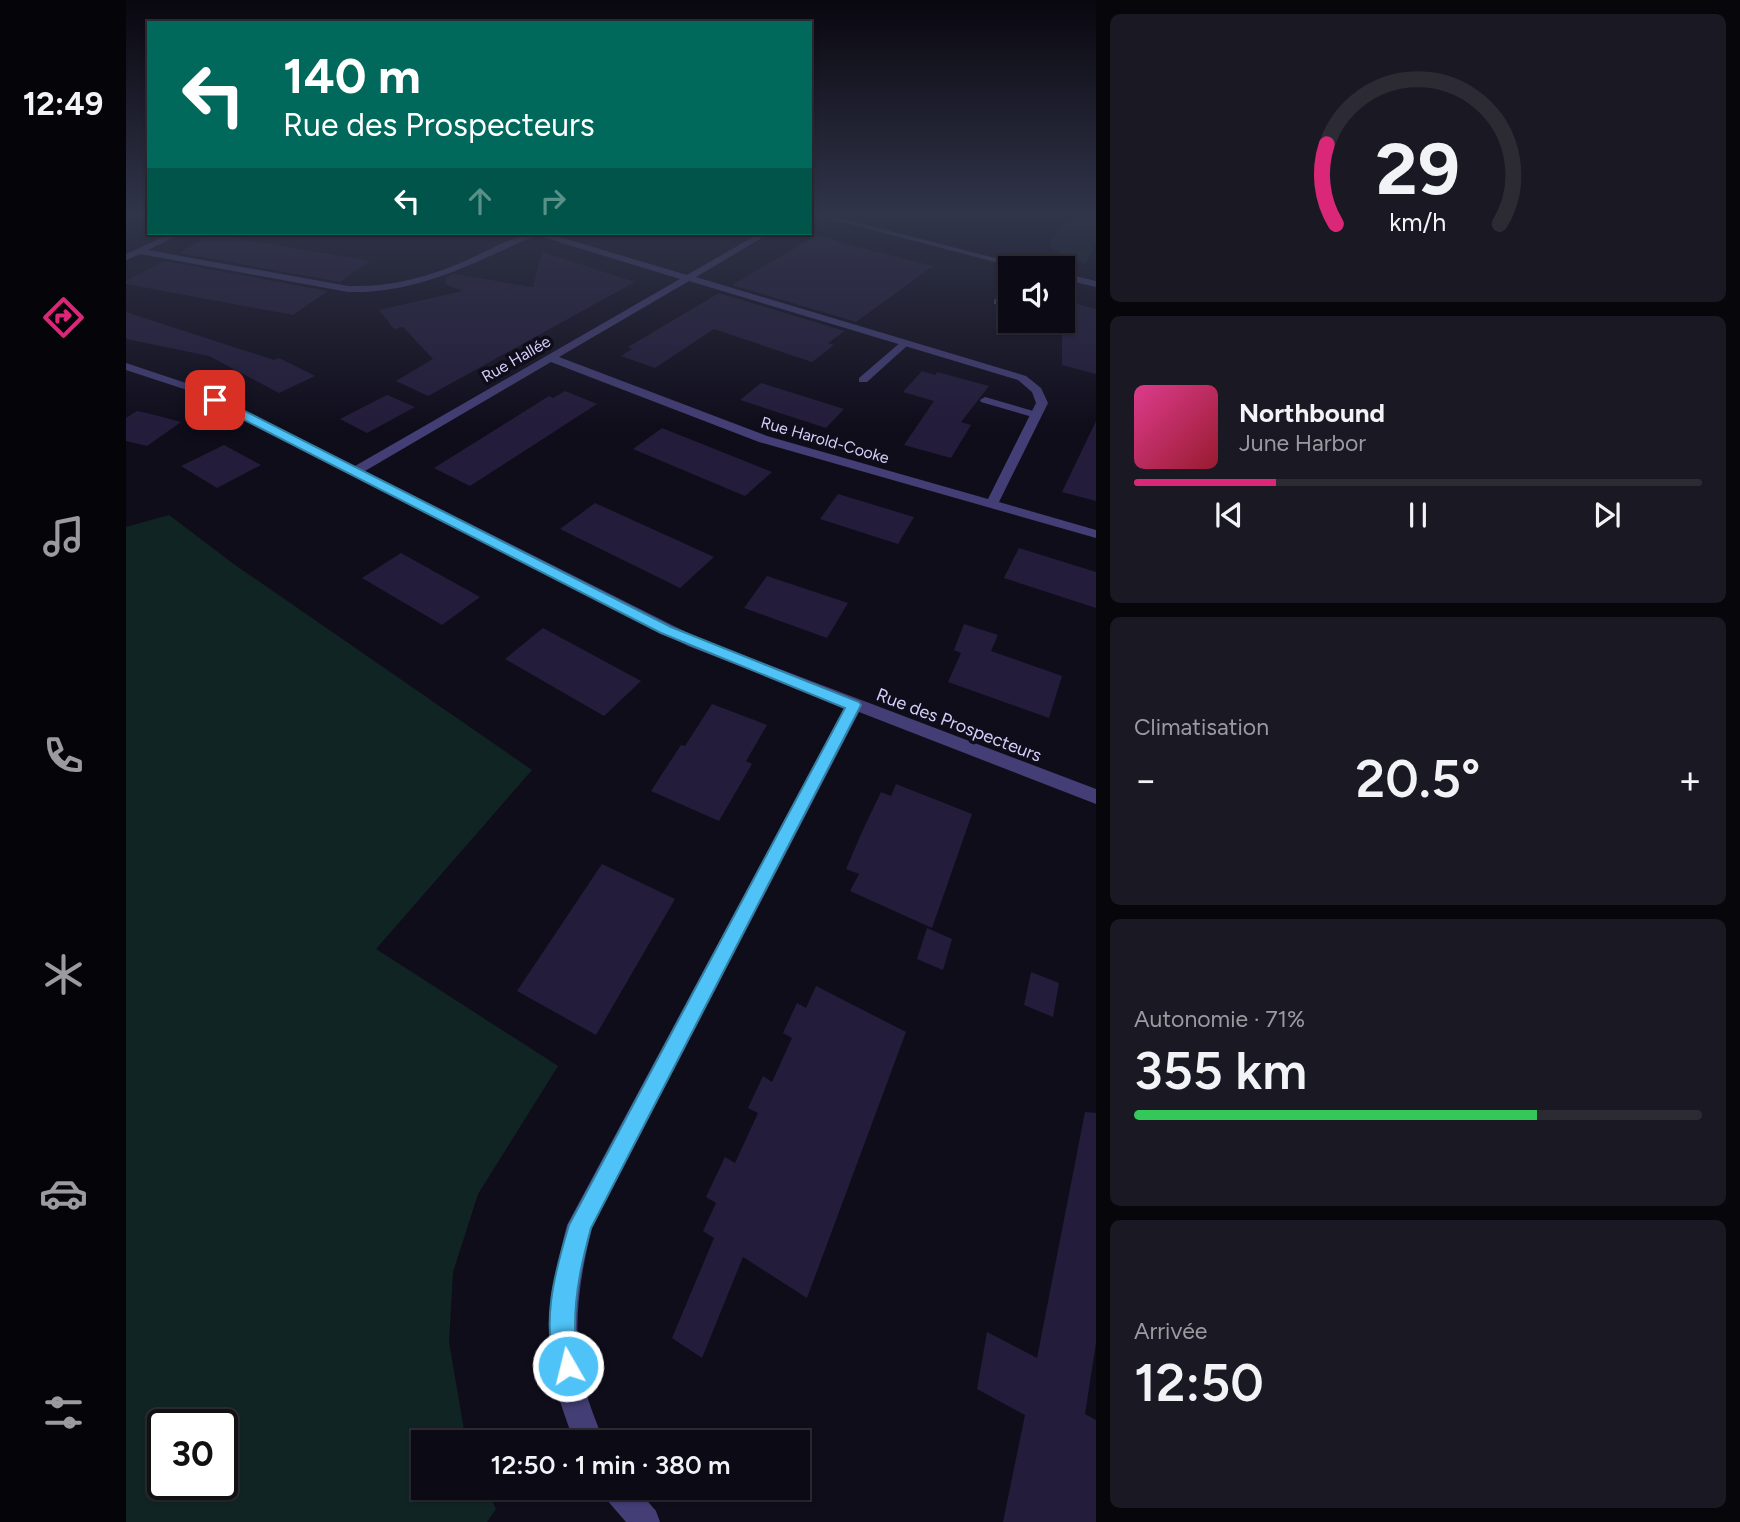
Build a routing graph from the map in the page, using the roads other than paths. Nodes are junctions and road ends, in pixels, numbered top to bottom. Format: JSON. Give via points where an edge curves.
{"nodes":[{"id":1,"x":332,"y":286,"type":"edge"},
{"id":2,"x":407,"y":286,"type":"edge"},
{"id":3,"x":674,"y":286,"type":"edge"},
{"id":4,"x":714,"y":286,"type":"edge"},
{"id":5,"x":904,"y":344,"type":"junction"},
{"id":6,"x":551,"y":358,"type":"junction"},
{"id":7,"x":129,"y":373,"type":"edge"},
{"id":8,"x":863,"y":380,"type":"dead end"},
{"id":9,"x":985,"y":400,"type":"dead end"},
{"id":10,"x":1036,"y":415,"type":"junction"},
{"id":11,"x":355,"y":471,"type":"junction"},
{"id":12,"x":992,"y":504,"type":"junction"},
{"id":13,"x":1096,"y":534,"type":"edge"},
{"id":14,"x":853,"y":705,"type":"junction"},
{"id":15,"x":1096,"y":797,"type":"edge"},
{"id":16,"x":585,"y":1430,"type":"edge"},
{"id":17,"x":627,"y":1500,"type":"edge"},
{"id":18,"x":645,"y":1522,"type":"edge"}],
"edges":[{"from":1,"to":2,"type":"street","via":[[373,290]]},
{"from":3,"to":6,"type":"street","name":"Rue Hallée"},
{"from":4,"to":5,"type":"street"},
{"from":5,"to":8,"type":"lane"},
{"from":5,"to":10,"type":"street","via":[[1022,378],[1041,396]]},
{"from":6,"to":11,"type":"street","name":"Rue Hallée"},
{"from":6,"to":12,"type":"street","name":"Rue Harold-Cooke","via":[[763,439]]},
{"from":7,"to":11,"type":"street","name":"Rue des Prospecteurs","via":[[145,372],[191,388]]},
{"from":9,"to":10,"type":"lane"},
{"from":10,"to":12,"type":"street"},
{"from":11,"to":14,"type":"street","name":"Rue des Prospecteurs","via":[[666,630]]},
{"from":12,"to":13,"type":"street","name":"Rue Harold-Cooke"},
{"from":14,"to":15,"type":"street","name":"Rue des Prospecteurs"},
{"from":14,"to":16,"type":"street","via":[[580,1225],[566,1273],[562,1328],[570,1385]]},
{"from":17,"to":18,"type":"street"}]}
